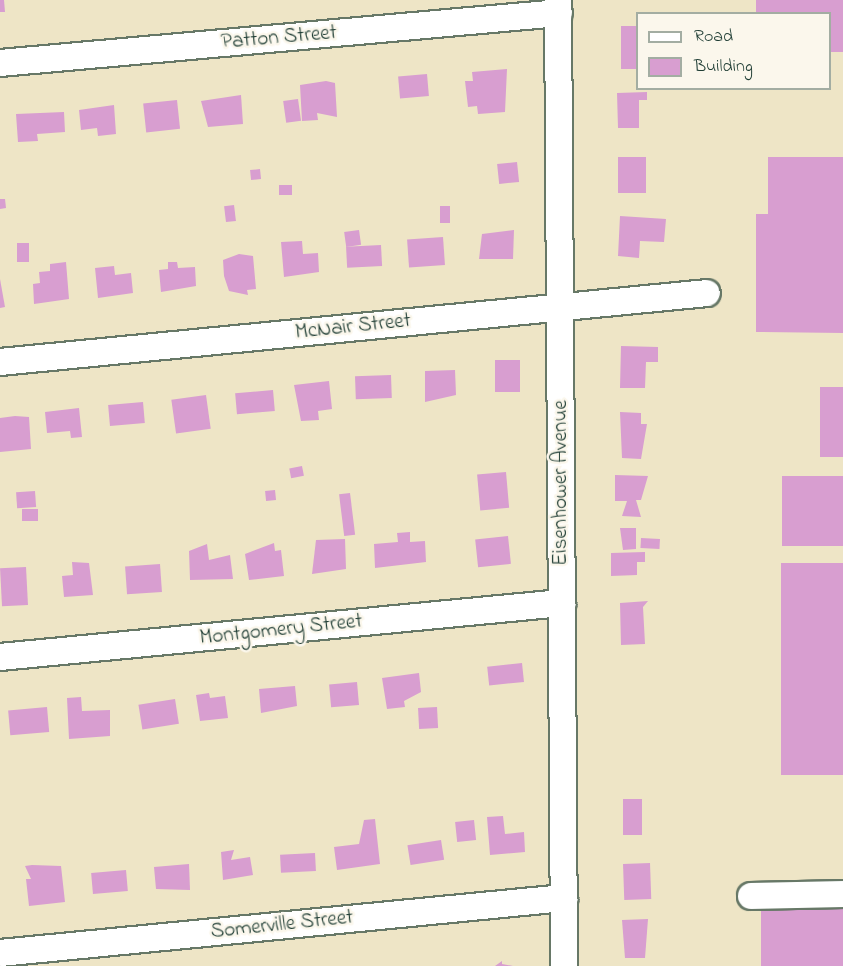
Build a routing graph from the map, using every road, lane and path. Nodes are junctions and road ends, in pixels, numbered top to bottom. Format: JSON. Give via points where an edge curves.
{"nodes":[{"id":1,"x":559,"y":7,"type":"edge"},
{"id":2,"x":0,"y":63,"type":"edge"},
{"id":3,"x":707,"y":293,"type":"dead end"},
{"id":4,"x":560,"y":306,"type":"junction"},
{"id":5,"x":0,"y":362,"type":"edge"},
{"id":6,"x":562,"y":603,"type":"junction"},
{"id":7,"x":0,"y":657,"type":"edge"},
{"id":8,"x":843,"y":894,"type":"edge"},
{"id":9,"x":751,"y":897,"type":"dead end"},
{"id":10,"x":564,"y":898,"type":"junction"},
{"id":11,"x":0,"y":953,"type":"edge"},
{"id":12,"x":564,"y":966,"type":"edge"}],
"edges":[{"from":1,"to":2,"type":"street","name":"Patton Street"},
{"from":1,"to":4,"type":"street","name":"Eisenhower Avenue"},
{"from":3,"to":4,"type":"street","name":"McNair Street"},
{"from":4,"to":5,"type":"street","name":"McNair Street"},
{"from":4,"to":6,"type":"street","name":"Eisenhower Avenue"},
{"from":6,"to":7,"type":"street","name":"Montgomery Street"},
{"from":6,"to":10,"type":"street","name":"Eisenhower Avenue"},
{"from":8,"to":9,"type":"street"},
{"from":10,"to":11,"type":"street","name":"Somerville Street"},
{"from":10,"to":12,"type":"street","name":"Eisenhower Avenue"}]}
